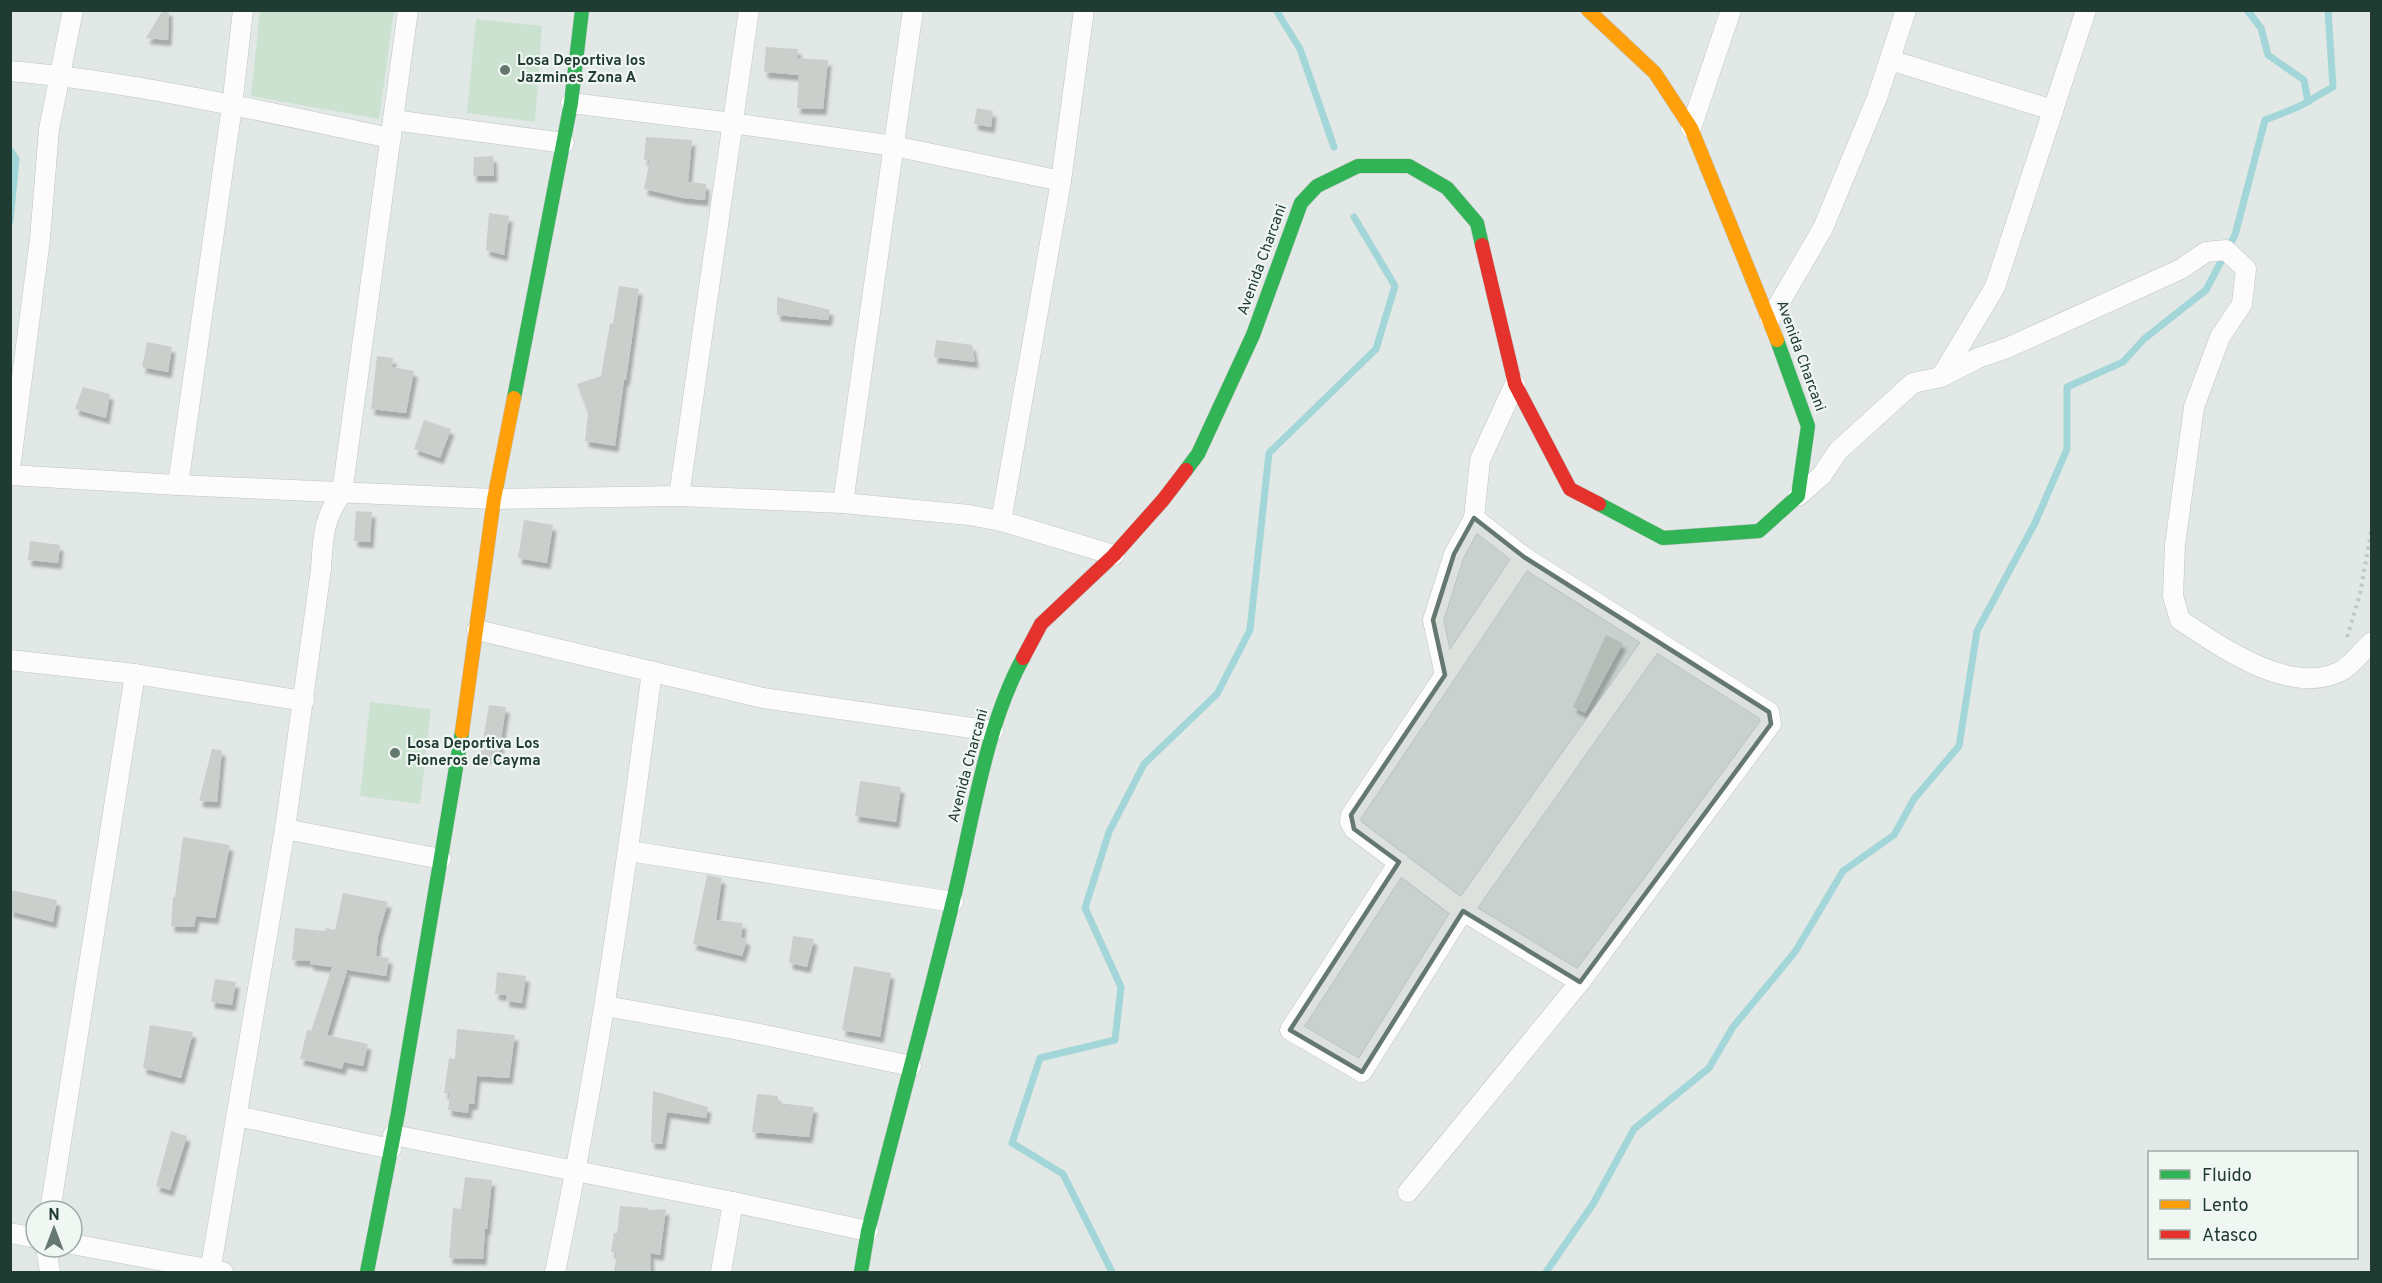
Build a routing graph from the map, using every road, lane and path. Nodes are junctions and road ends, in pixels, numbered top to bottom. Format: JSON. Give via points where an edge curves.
{"nodes":[{"id":1,"x":74,"y":10,"type":"edge"},
{"id":2,"x":243,"y":10,"type":"edge"},
{"id":3,"x":408,"y":10,"type":"edge"},
{"id":4,"x":582,"y":10,"type":"edge"},
{"id":5,"x":749,"y":10,"type":"edge"},
{"id":6,"x":913,"y":10,"type":"edge"},
{"id":7,"x":1084,"y":10,"type":"edge"},
{"id":8,"x":1587,"y":10,"type":"edge"},
{"id":9,"x":1731,"y":10,"type":"edge"},
{"id":10,"x":1906,"y":10,"type":"edge"},
{"id":11,"x":2086,"y":10,"type":"edge"},
{"id":12,"x":1890,"y":60,"type":"junction"},
{"id":13,"x":10,"y":70,"type":"edge"},
{"id":14,"x":60,"y":75,"type":"junction"},
{"id":15,"x":571,"y":103,"type":"junction"},
{"id":16,"x":232,"y":106,"type":"junction"},
{"id":17,"x":2053,"y":110,"type":"junction"},
{"id":18,"x":732,"y":123,"type":"junction"},
{"id":19,"x":1691,"y":128,"type":"junction"},
{"id":20,"x":392,"y":129,"type":"junction"},
{"id":21,"x":564,"y":143,"type":"junction"},
{"id":22,"x":894,"y":146,"type":"junction"},
{"id":23,"x":1061,"y":181,"type":"junction"},
{"id":24,"x":1770,"y":319,"type":"junction"},
{"id":25,"x":1941,"y":376,"type":"junction"},
{"id":26,"x":1515,"y":384,"type":"junction"},
{"id":27,"x":10,"y":469,"type":"edge"},
{"id":28,"x":10,"y":475,"type":"edge"},
{"id":29,"x":178,"y":485,"type":"junction"},
{"id":30,"x":342,"y":493,"type":"junction"},
{"id":31,"x":679,"y":496,"type":"junction"},
{"id":32,"x":1798,"y":496,"type":"junction"},
{"id":33,"x":494,"y":499,"type":"junction"},
{"id":34,"x":843,"y":502,"type":"junction"},
{"id":35,"x":1474,"y":518,"type":"junction"},
{"id":36,"x":1001,"y":521,"type":"junction"},
{"id":37,"x":2372,"y":527,"type":"edge"},
{"id":38,"x":1114,"y":555,"type":"junction"},
{"id":39,"x":1524,"y":557,"type":"junction"},
{"id":40,"x":477,"y":630,"type":"junction"},
{"id":41,"x":1655,"y":639,"type":"junction"},
{"id":42,"x":2372,"y":642,"type":"edge"},
{"id":43,"x":10,"y":660,"type":"edge"},
{"id":44,"x":2342,"y":670,"type":"junction"},
{"id":45,"x":652,"y":671,"type":"junction"},
{"id":46,"x":135,"y":674,"type":"junction"},
{"id":47,"x":1445,"y":675,"type":"junction"},
{"id":48,"x":304,"y":701,"type":"junction"},
{"id":49,"x":993,"y":731,"type":"junction"},
{"id":50,"x":285,"y":829,"type":"junction"},
{"id":51,"x":629,"y":851,"type":"junction"},
{"id":52,"x":441,"y":859,"type":"junction"},
{"id":53,"x":1399,"y":862,"type":"junction"},
{"id":54,"x":953,"y":902,"type":"junction"},
{"id":55,"x":1463,"y":911,"type":"junction"},
{"id":56,"x":1580,"y":982,"type":"junction"},
{"id":57,"x":606,"y":1006,"type":"junction"},
{"id":58,"x":911,"y":1066,"type":"junction"},
{"id":59,"x":237,"y":1116,"type":"junction"},
{"id":60,"x":392,"y":1142,"type":"junction"},
{"id":61,"x":576,"y":1172,"type":"junction"},
{"id":62,"x":1407,"y":1192,"type":"dead end"},
{"id":63,"x":52,"y":1199,"type":"edge"},
{"id":64,"x":733,"y":1202,"type":"junction"},
{"id":65,"x":868,"y":1231,"type":"junction"},
{"id":66,"x":84,"y":1246,"type":"edge"},
{"id":67,"x":214,"y":1272,"type":"edge"},
{"id":68,"x":367,"y":1272,"type":"edge"},
{"id":69,"x":555,"y":1272,"type":"edge"},
{"id":70,"x":721,"y":1272,"type":"edge"},
{"id":71,"x":861,"y":1272,"type":"edge"}],
"edges":[{"from":1,"to":14,"type":"street"},
{"from":2,"to":16,"type":"street"},
{"from":3,"to":20,"type":"street"},
{"from":4,"to":15,"type":"main road"},
{"from":5,"to":18,"type":"street"},
{"from":6,"to":22,"type":"street"},
{"from":7,"to":23,"type":"street"},
{"from":8,"to":19,"type":"main road","name":"Avenida Charcani","via":[[1655,73]]},
{"from":9,"to":19,"type":"street"},
{"from":10,"to":12,"type":"street"},
{"from":11,"to":17,"type":"street"},
{"from":12,"to":17,"type":"street"},
{"from":12,"to":24,"type":"street","via":[[1823,228]]},
{"from":13,"to":14,"type":"street"},
{"from":14,"to":16,"type":"street"},
{"from":14,"to":27,"type":"street","via":[[49,129],[40,239]]},
{"from":15,"to":18,"type":"street"},
{"from":15,"to":21,"type":"main road"},
{"from":16,"to":20,"type":"street"},
{"from":16,"to":29,"type":"street"},
{"from":17,"to":25,"type":"street","via":[[1995,286]]},
{"from":18,"to":22,"type":"street"},
{"from":18,"to":31,"type":"street"},
{"from":19,"to":24,"type":"main road","name":"Avenida Charcani"},
{"from":20,"to":21,"type":"street"},
{"from":20,"to":30,"type":"street"},
{"from":21,"to":33,"type":"main road"},
{"from":22,"to":23,"type":"street"},
{"from":22,"to":34,"type":"street"},
{"from":23,"to":36,"type":"street"},
{"from":24,"to":32,"type":"main road","name":"Avenida Charcani","via":[[1808,426]]},
{"from":25,"to":32,"type":"street","via":[[1913,383],[1838,451],[1822,475]]},
{"from":25,"to":44,"type":"street","via":[[2181,269],[2206,252],[2226,250],[2246,269],[2242,304],[2220,337],[2194,406],[2175,545],[2173,596],[2180,620],[2231,653],[2285,675],[2316,680]]},
{"from":26,"to":32,"type":"main road","name":"Avenida Charcani","via":[[1570,489],[1663,538],[1759,531]]},
{"from":26,"to":35,"type":"street","via":[[1480,460]]},
{"from":26,"to":38,"type":"main road","name":"Avenida Charcani","via":[[1477,223],[1447,188],[1409,165],[1358,166],[1317,186],[1301,203],[1253,335],[1198,454]]},
{"from":28,"to":29,"type":"street"},
{"from":29,"to":30,"type":"street"},
{"from":30,"to":33,"type":"street"},
{"from":30,"to":48,"type":"street","via":[[324,528]]},
{"from":31,"to":33,"type":"street"},
{"from":31,"to":34,"type":"street"},
{"from":33,"to":40,"type":"main road"},
{"from":34,"to":36,"type":"street"},
{"from":35,"to":39,"type":"street"},
{"from":35,"to":47,"type":"street","via":[[1454,554],[1433,620]]},
{"from":36,"to":38,"type":"street"},
{"from":37,"to":44,"type":"path"},
{"from":38,"to":49,"type":"main road","name":"Avenida Charcani","via":[[1041,624],[1012,678]]},
{"from":39,"to":41,"type":"street"},
{"from":39,"to":47,"type":"street"},
{"from":40,"to":45,"type":"street"},
{"from":40,"to":52,"type":"main road"},
{"from":41,"to":55,"type":"street"},
{"from":41,"to":56,"type":"street","via":[[1769,712],[1771,724]]},
{"from":42,"to":44,"type":"street"},
{"from":43,"to":46,"type":"street"},
{"from":45,"to":49,"type":"street","via":[[763,698]]},
{"from":45,"to":51,"type":"street"},
{"from":46,"to":48,"type":"street"},
{"from":46,"to":63,"type":"street"},
{"from":47,"to":53,"type":"street","via":[[1351,815],[1354,828]]},
{"from":48,"to":50,"type":"street"},
{"from":49,"to":54,"type":"main road","name":"Avenida Charcani"},
{"from":50,"to":52,"type":"street"},
{"from":50,"to":59,"type":"street"},
{"from":51,"to":54,"type":"street"},
{"from":51,"to":57,"type":"street"},
{"from":52,"to":60,"type":"main road"},
{"from":53,"to":55,"type":"street"},
{"from":53,"to":55,"type":"street","via":[[1290,1030],[1362,1072]]},
{"from":54,"to":58,"type":"main road","name":"Avenida Charcani"},
{"from":55,"to":56,"type":"street"},
{"from":56,"to":62,"type":"street"},
{"from":57,"to":58,"type":"street"},
{"from":57,"to":61,"type":"street"},
{"from":58,"to":65,"type":"main road","name":"Avenida Charcani"},
{"from":59,"to":60,"type":"street"},
{"from":59,"to":67,"type":"street"},
{"from":60,"to":61,"type":"street"},
{"from":60,"to":68,"type":"main road"},
{"from":61,"to":64,"type":"street"},
{"from":61,"to":69,"type":"street"},
{"from":64,"to":65,"type":"street"},
{"from":64,"to":70,"type":"street"},
{"from":65,"to":71,"type":"main road","name":"Avenida Charcani"},
{"from":66,"to":67,"type":"street"}]}
